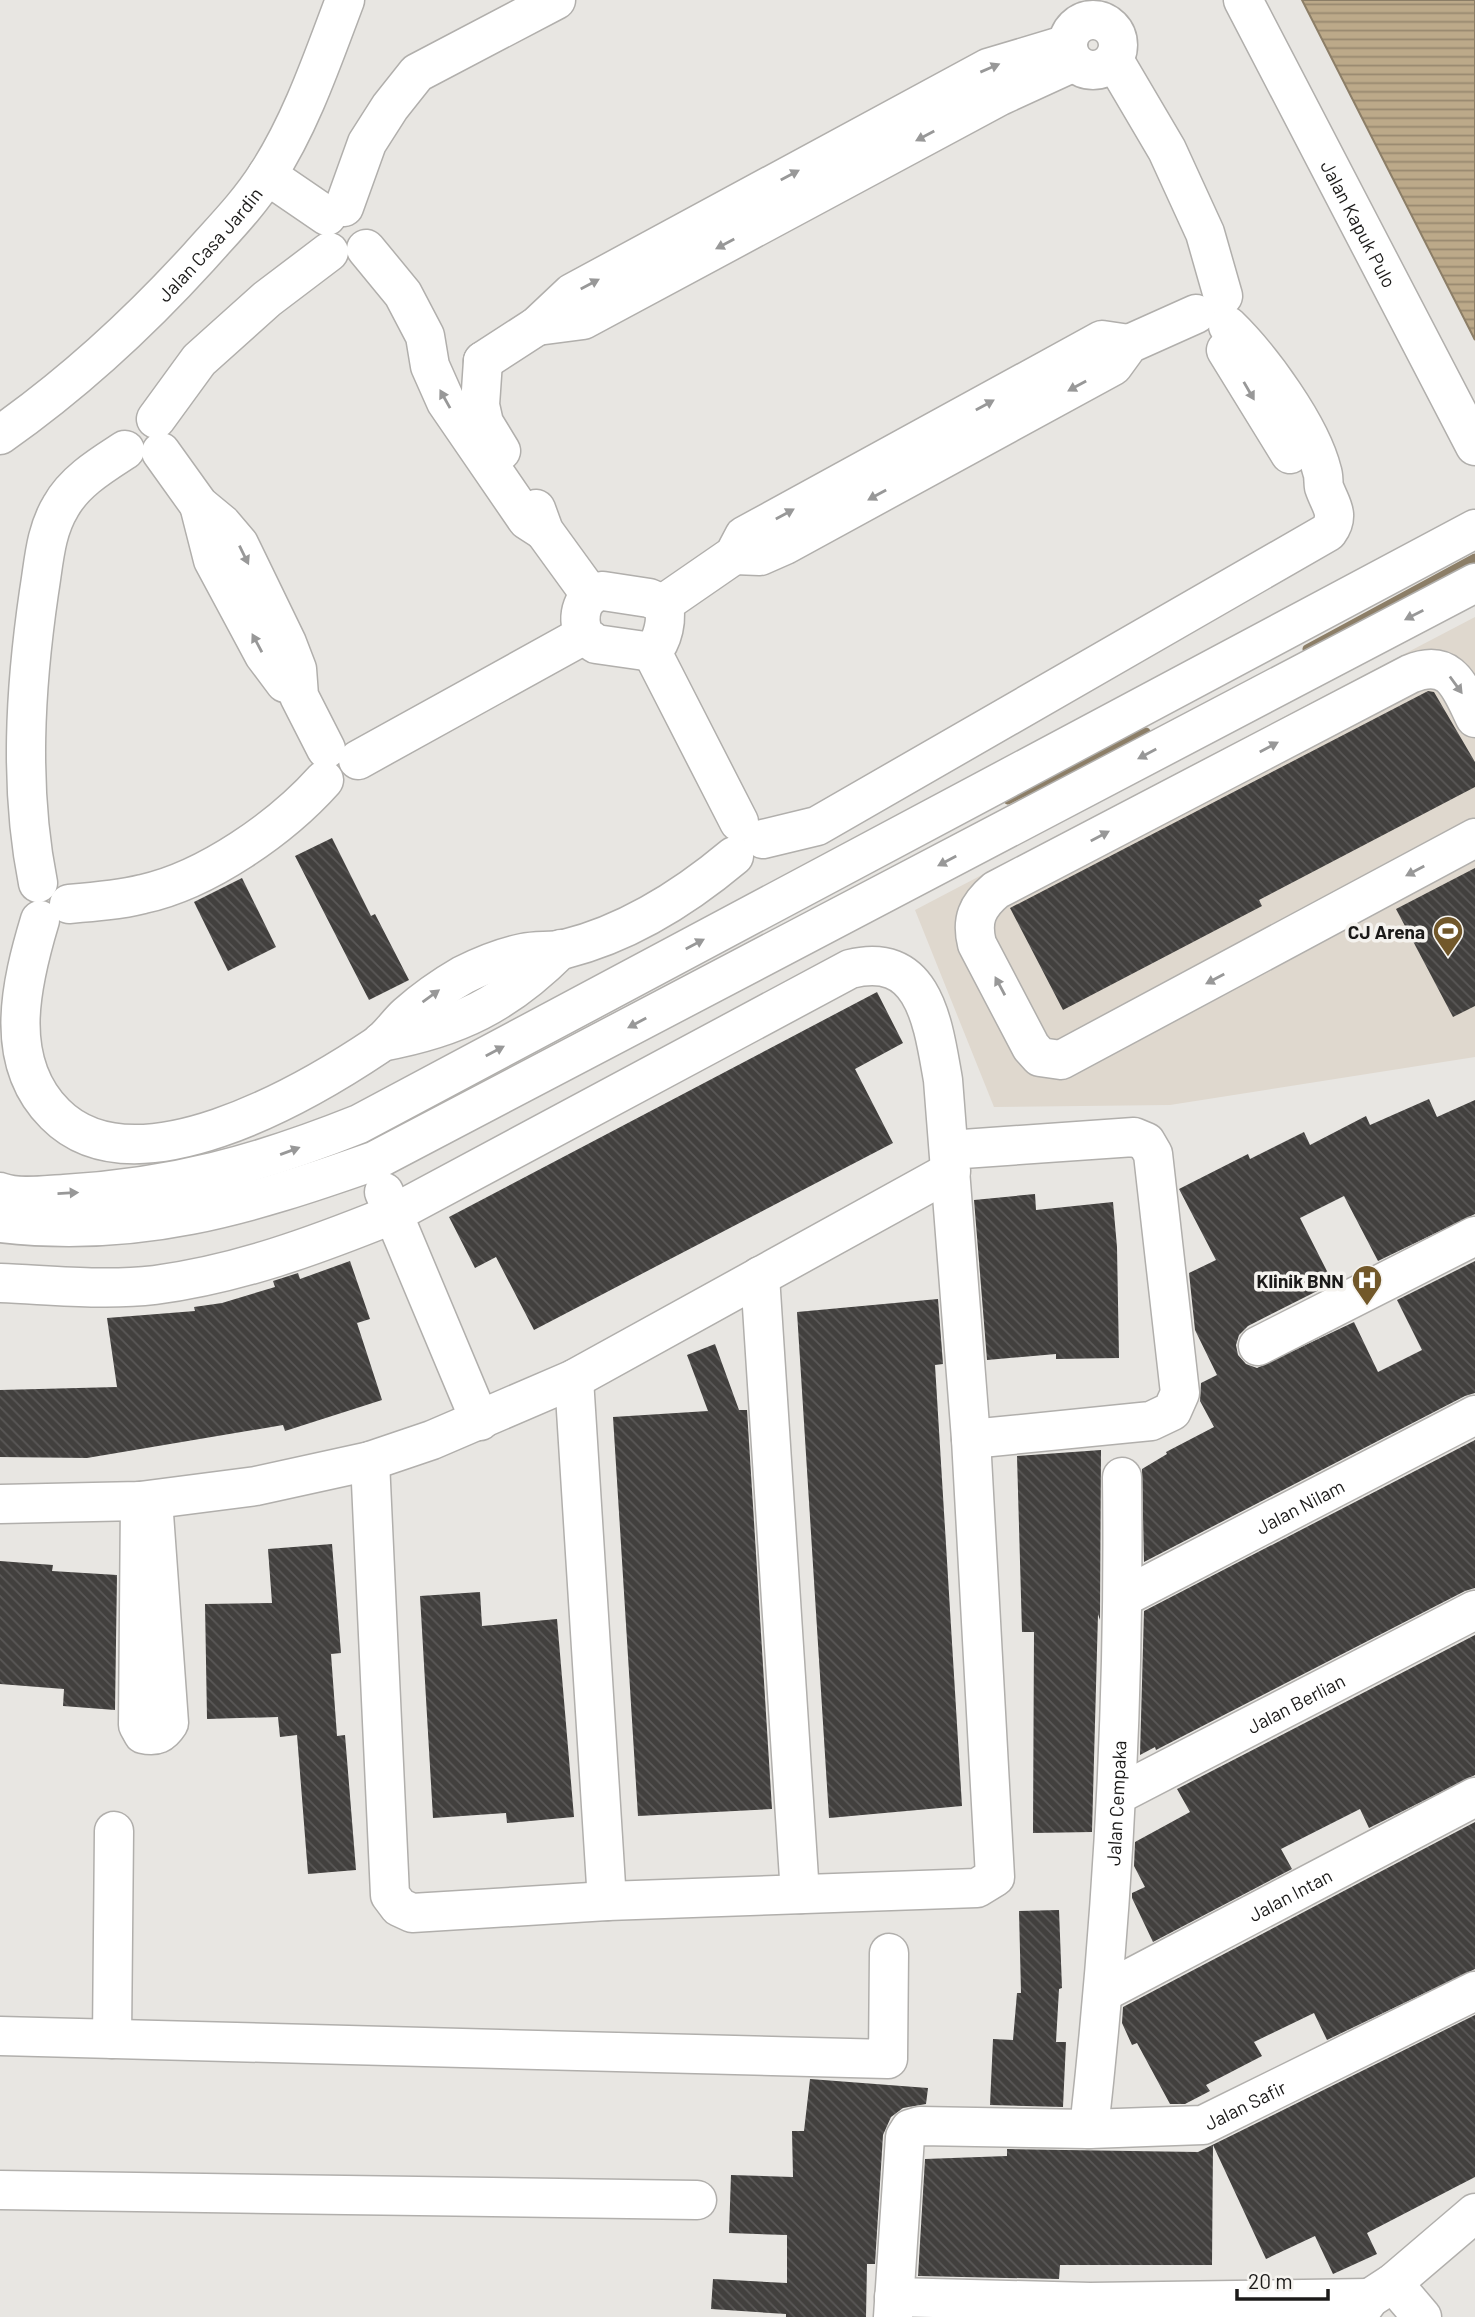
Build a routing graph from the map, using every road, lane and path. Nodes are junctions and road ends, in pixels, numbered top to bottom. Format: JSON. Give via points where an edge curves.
{"nodes":[{"id":1,"x":345,"y":0,"type":"edge"},
{"id":2,"x":555,"y":0,"type":"edge"},
{"id":3,"x":1243,"y":0,"type":"edge"},
{"id":4,"x":1096,"y":10,"type":"edge"},
{"id":5,"x":1088,"y":59,"type":"junction"},
{"id":6,"x":267,"y":175,"type":"junction"},
{"id":7,"x":342,"y":231,"type":"junction"},
{"id":8,"x":1213,"y":313,"type":"junction"},
{"id":9,"x":425,"y":336,"type":"junction"},
{"id":10,"x":483,"y":361,"type":"junction"},
{"id":11,"x":0,"y":435,"type":"edge"},
{"id":12,"x":147,"y":441,"type":"junction"},
{"id":13,"x":1475,"y":446,"type":"edge"},
{"id":14,"x":1475,"y":528,"type":"edge"},
{"id":15,"x":544,"y":531,"type":"junction"},
{"id":16,"x":1475,"y":583,"type":"edge"},
{"id":17,"x":589,"y":593,"type":"junction"},
{"id":18,"x":663,"y":604,"type":"junction"},
{"id":19,"x":584,"y":635,"type":"junction"},
{"id":20,"x":652,"y":652,"type":"junction"},
{"id":21,"x":1163,"y":693,"type":"junction"},
{"id":22,"x":1475,"y":718,"type":"edge"},
{"id":23,"x":1183,"y":735,"type":"junction"},
{"id":24,"x":336,"y":763,"type":"junction"},
{"id":25,"x":1208,"y":779,"type":"junction"},
{"id":26,"x":1475,"y":838,"type":"edge"},
{"id":27,"x":746,"y":839,"type":"junction"},
{"id":28,"x":49,"y":902,"type":"junction"},
{"id":29,"x":359,"y":1124,"type":"junction"},
{"id":30,"x":950,"y":1160,"type":"junction"},
{"id":31,"x":374,"y":1161,"type":"junction"},
{"id":32,"x":0,"y":1192,"type":"edge"},
{"id":33,"x":391,"y":1215,"type":"junction"},
{"id":34,"x":0,"y":1223,"type":"edge"},
{"id":35,"x":1475,"y":1236,"type":"edge"},
{"id":36,"x":760,"y":1276,"type":"junction"},
{"id":37,"x":0,"y":1283,"type":"edge"},
{"id":38,"x":1258,"y":1346,"type":"dead end"},
{"id":39,"x":574,"y":1379,"type":"junction"},
{"id":40,"x":1475,"y":1415,"type":"edge"},
{"id":41,"x":480,"y":1421,"type":"junction"},
{"id":42,"x":971,"y":1438,"type":"junction"},
{"id":43,"x":370,"y":1461,"type":"junction"},
{"id":44,"x":1122,"y":1477,"type":"dead end"},
{"id":45,"x":147,"y":1501,"type":"junction"},
{"id":46,"x":0,"y":1504,"type":"edge"},
{"id":47,"x":1124,"y":1597,"type":"junction"},
{"id":48,"x":1475,"y":1610,"type":"edge"},
{"id":49,"x":1117,"y":1795,"type":"junction"},
{"id":50,"x":1475,"y":1797,"type":"edge"},
{"id":51,"x":114,"y":1831,"type":"dead end"},
{"id":52,"x":800,"y":1895,"type":"junction"},
{"id":53,"x":607,"y":1900,"type":"junction"},
{"id":54,"x":889,"y":1953,"type":"dead end"},
{"id":55,"x":1475,"y":1991,"type":"edge"},
{"id":56,"x":1104,"y":1992,"type":"junction"},
{"id":57,"x":0,"y":2036,"type":"edge"},
{"id":58,"x":112,"y":2039,"type":"junction"},
{"id":59,"x":1089,"y":2129,"type":"junction"},
{"id":60,"x":0,"y":2190,"type":"edge"},
{"id":61,"x":697,"y":2200,"type":"dead end"},
{"id":62,"x":1475,"y":2213,"type":"edge"},
{"id":63,"x":1373,"y":2299,"type":"edge"},
{"id":64,"x":894,"y":2307,"type":"edge"},
{"id":65,"x":1090,"y":2310,"type":"edge"},
{"id":66,"x":1422,"y":2317,"type":"edge"}],
"edges":[{"from":1,"to":6,"type":"street","name":"Jalan Casa Jardin","via":[[300,110]]},
{"from":2,"to":7,"type":"street","via":[[417,74],[367,143]]},
{"from":3,"to":13,"type":"street","name":"Jalan Kapuk Pulo"},
{"from":4,"to":5,"type":"street","via":[[1117,34],[1119,47]]},
{"from":5,"to":8,"type":"street","via":[[1167,150],[1205,233]]},
{"from":5,"to":10,"type":"street","via":[[1000,96],[583,320],[537,326]]},
{"from":6,"to":7,"type":"street"},
{"from":6,"to":11,"type":"street","name":"Jalan Casa Jardin","via":[[232,220],[125,336]]},
{"from":7,"to":9,"type":"street","via":[[403,294]]},
{"from":7,"to":12,"type":"street","via":[[199,360]]},
{"from":8,"to":18,"type":"street","via":[[1129,344],[1113,366],[785,545],[760,556],[734,555]]},
{"from":8,"to":27,"type":"street","via":[[1245,342],[1311,442],[1334,525],[1319,540],[817,826]]},
{"from":9,"to":10,"type":"street"},
{"from":15,"to":9,"type":"street","one_way":true,"via":[[527,520],[457,419],[437,384]]},
{"from":10,"to":15,"type":"street","via":[[480,405],[484,423],[538,512]]},
{"from":12,"to":24,"type":"street","via":[[199,506],[213,560],[257,643],[279,678],[299,696]]},
{"from":12,"to":28,"type":"street","via":[[78,485],[50,526],[33,633],[26,794]]},
{"from":14,"to":21,"type":"street"},
{"from":15,"to":17,"type":"street"},
{"from":16,"to":23,"type":"street","one_way":true},
{"from":17,"to":18,"type":"street","via":[[603,591]]},
{"from":17,"to":19,"type":"street","via":[[583,605]]},
{"from":18,"to":20,"type":"street","via":[[667,615]]},
{"from":19,"to":20,"type":"street","via":[[596,644]]},
{"from":19,"to":24,"type":"street"},
{"from":20,"to":27,"type":"street"},
{"from":21,"to":23,"type":"street"},
{"from":29,"to":21,"type":"street","one_way":true},
{"from":25,"to":22,"type":"street","one_way":true,"via":[[1424,668],[1450,676]]},
{"from":23,"to":25,"type":"street"},
{"from":23,"to":31,"type":"street","one_way":true},
{"from":24,"to":28,"type":"street","via":[[298,809],[274,828],[185,878],[147,894]]},
{"from":26,"to":25,"type":"street","one_way":true,"via":[[1071,1056],[1049,1061],[1040,1058],[977,944],[975,914],[996,890]]},
{"from":27,"to":28,"type":"street","via":[[705,880],[650,916],[601,938],[561,950],[523,953],[465,974],[406,1016],[381,1042],[307,1090],[230,1125],[152,1142],[98,1141],[76,1132],[42,1101],[21,1035],[19,1006],[22,979]]},
{"from":29,"to":31,"type":"street"},
{"from":32,"to":29,"type":"street","one_way":true,"via":[[111,1191],[181,1181],[263,1161]]},
{"from":30,"to":33,"type":"street","via":[[943,1080],[927,1011],[905,975],[872,963],[850,969]]},
{"from":30,"to":36,"type":"street"},
{"from":30,"to":42,"type":"street"},
{"from":30,"to":42,"type":"street","via":[[1134,1137],[1146,1142],[1153,1154],[1180,1393],[1172,1411],[1152,1421]]},
{"from":31,"to":33,"type":"street"},
{"from":31,"to":34,"type":"street","via":[[277,1195],[190,1217],[117,1227],[54,1229]]},
{"from":33,"to":37,"type":"street","via":[[280,1258],[191,1279],[113,1287]]},
{"from":33,"to":41,"type":"street"},
{"from":35,"to":38,"type":"street"},
{"from":36,"to":39,"type":"street"},
{"from":36,"to":52,"type":"street"},
{"from":39,"to":41,"type":"street"},
{"from":39,"to":53,"type":"street"},
{"from":40,"to":47,"type":"street","name":"Jalan Nilam"},
{"from":41,"to":43,"type":"street"},
{"from":42,"to":52,"type":"street","via":[[995,1877],[977,1888]]},
{"from":43,"to":45,"type":"street","via":[[256,1486]]},
{"from":43,"to":53,"type":"street","via":[[390,1895],[412,1913]]},
{"from":44,"to":47,"type":"street","name":"Jalan Cempaka"},
{"from":45,"to":45,"type":"street","via":[[169,1723],[153,1736],[144,1734],[138,1725]]},
{"from":45,"to":46,"type":"street"},
{"from":47,"to":49,"type":"street","name":"Jalan Cempaka"},
{"from":48,"to":49,"type":"street","name":"Jalan Berlian"},
{"from":49,"to":56,"type":"street","name":"Jalan Cempaka"},
{"from":50,"to":56,"type":"street","name":"Jalan Intan"},
{"from":51,"to":58,"type":"street"},
{"from":52,"to":53,"type":"street"},
{"from":54,"to":58,"type":"street","via":[[888,2059]]},
{"from":55,"to":59,"type":"street","name":"Jalan Safir","via":[[1203,2124]]},
{"from":56,"to":59,"type":"street","name":"Jalan Cempaka"},
{"from":57,"to":58,"type":"street"},
{"from":59,"to":64,"type":"street","name":"Jalan Safir","via":[[910,2129],[905,2137]]},
{"from":60,"to":61,"type":"street"},
{"from":62,"to":63,"type":"street"},
{"from":63,"to":65,"type":"street"},
{"from":63,"to":66,"type":"street"},
{"from":64,"to":65,"type":"street"}]}
